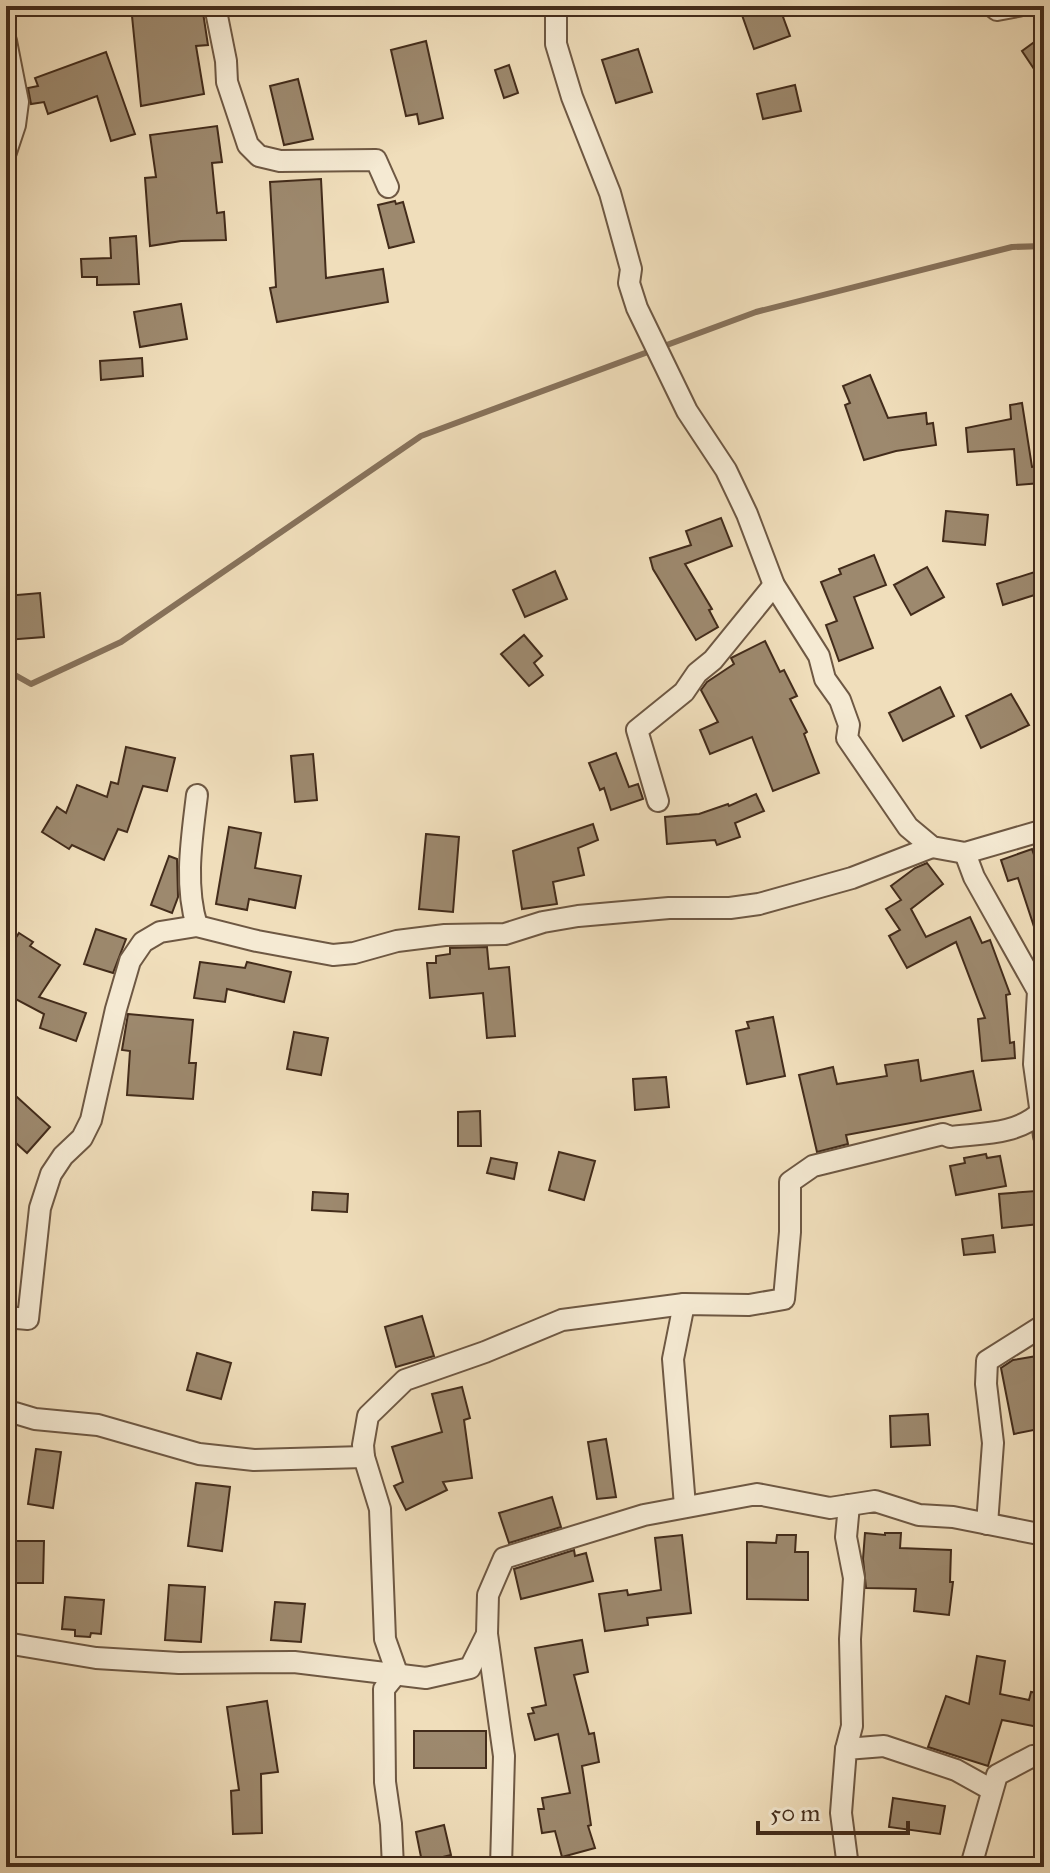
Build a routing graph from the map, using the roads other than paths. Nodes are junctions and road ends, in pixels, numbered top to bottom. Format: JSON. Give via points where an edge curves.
{"nodes":[{"id":1,"x":215,"y":6,"type":"edge"},
{"id":2,"x":556,"y":6,"type":"edge"},
{"id":3,"x":992,"y":6,"type":"edge"},
{"id":4,"x":1018,"y":6,"type":"edge"},
{"id":5,"x":6,"y":41,"type":"edge"},
{"id":6,"x":6,"y":152,"type":"edge"},
{"id":7,"x":388,"y":187,"type":"dead end"},
{"id":8,"x":774,"y":585,"type":"junction"},
{"id":9,"x":197,"y":795,"type":"dead end"},
{"id":10,"x":658,"y":801,"type":"dead end"},
{"id":11,"x":1044,"y":830,"type":"edge"},
{"id":12,"x":932,"y":847,"type":"junction"},
{"id":13,"x":965,"y":853,"type":"junction"},
{"id":14,"x":197,"y":926,"type":"junction"},
{"id":15,"x":1041,"y":1112,"type":"junction"},
{"id":16,"x":1044,"y":1136,"type":"edge"},
{"id":17,"x":684,"y":1304,"type":"junction"},
{"id":18,"x":6,"y":1317,"type":"edge"},
{"id":19,"x":1044,"y":1325,"type":"edge"},
{"id":20,"x":15,"y":1413,"type":"dead end"},
{"id":21,"x":364,"y":1457,"type":"junction"},
{"id":22,"x":849,"y":1505,"type":"junction"},
{"id":23,"x":685,"y":1506,"type":"junction"},
{"id":24,"x":987,"y":1524,"type":"junction"},
{"id":25,"x":1044,"y":1535,"type":"edge"},
{"id":26,"x":487,"y":1634,"type":"junction"},
{"id":27,"x":6,"y":1643,"type":"edge"},
{"id":28,"x":397,"y":1673,"type":"junction"},
{"id":29,"x":846,"y":1749,"type":"junction"},
{"id":30,"x":1044,"y":1755,"type":"edge"},
{"id":31,"x":992,"y":1790,"type":"junction"},
{"id":32,"x":973,"y":1859,"type":"dead end"},
{"id":33,"x":393,"y":1867,"type":"edge"},
{"id":34,"x":501,"y":1867,"type":"edge"},
{"id":35,"x":848,"y":1867,"type":"edge"}],
"edges":[{"from":1,"to":7,"type":"street","via":[[227,82],[248,145],[259,156],[280,161],[376,160]]},
{"from":2,"to":8,"type":"street","via":[[556,44],[610,193],[637,308],[687,411],[726,470]]},
{"from":3,"to":4,"type":"street"},
{"from":5,"to":6,"type":"street","via":[[18,102]]},
{"from":8,"to":10,"type":"street","via":[[684,692],[637,730]]},
{"from":8,"to":12,"type":"street","via":[[840,700],[849,725],[847,738],[908,827]]},
{"from":9,"to":14,"type":"street","via":[[190,850],[191,908]]},
{"from":11,"to":13,"type":"street"},
{"from":12,"to":13,"type":"street"},
{"from":12,"to":14,"type":"street","via":[[852,878],[759,904],[578,916],[505,934],[397,941],[354,953],[333,955]]},
{"from":13,"to":15,"type":"street","via":[[1038,991],[1034,1064]]},
{"from":14,"to":18,"type":"street","via":[[160,932],[143,942],[130,961],[91,1120],[51,1174],[40,1208],[30,1314],[24,1320]]},
{"from":15,"to":16,"type":"street"},
{"from":15,"to":17,"type":"street","via":[[1017,1129],[943,1134],[813,1166],[790,1182],[784,1299],[749,1305]]},
{"from":17,"to":21,"type":"street","via":[[562,1320],[405,1380],[368,1416]]},
{"from":17,"to":23,"type":"street","via":[[673,1359]]},
{"from":19,"to":24,"type":"street","via":[[987,1361],[993,1443]]},
{"from":20,"to":21,"type":"street","via":[[98,1425],[199,1454],[254,1460]]},
{"from":21,"to":28,"type":"street","via":[[380,1509],[385,1639]]},
{"from":22,"to":23,"type":"street","via":[[830,1508],[757,1494]]},
{"from":22,"to":24,"type":"street","via":[[875,1501],[919,1515]]},
{"from":22,"to":29,"type":"street","via":[[846,1537],[854,1578],[852,1726]]},
{"from":23,"to":26,"type":"street","via":[[504,1558],[488,1595]]},
{"from":24,"to":25,"type":"street"},
{"from":26,"to":28,"type":"street","via":[[470,1668],[426,1678]]},
{"from":26,"to":34,"type":"street","via":[[504,1756]]},
{"from":27,"to":28,"type":"street","via":[[96,1658],[294,1662]]},
{"from":28,"to":33,"type":"street","via":[[384,1689]]},
{"from":29,"to":31,"type":"street","via":[[884,1746],[956,1770]]},
{"from":29,"to":35,"type":"street","via":[[841,1813]]},
{"from":30,"to":31,"type":"street","via":[[997,1775]]},
{"from":31,"to":32,"type":"street"}]}
